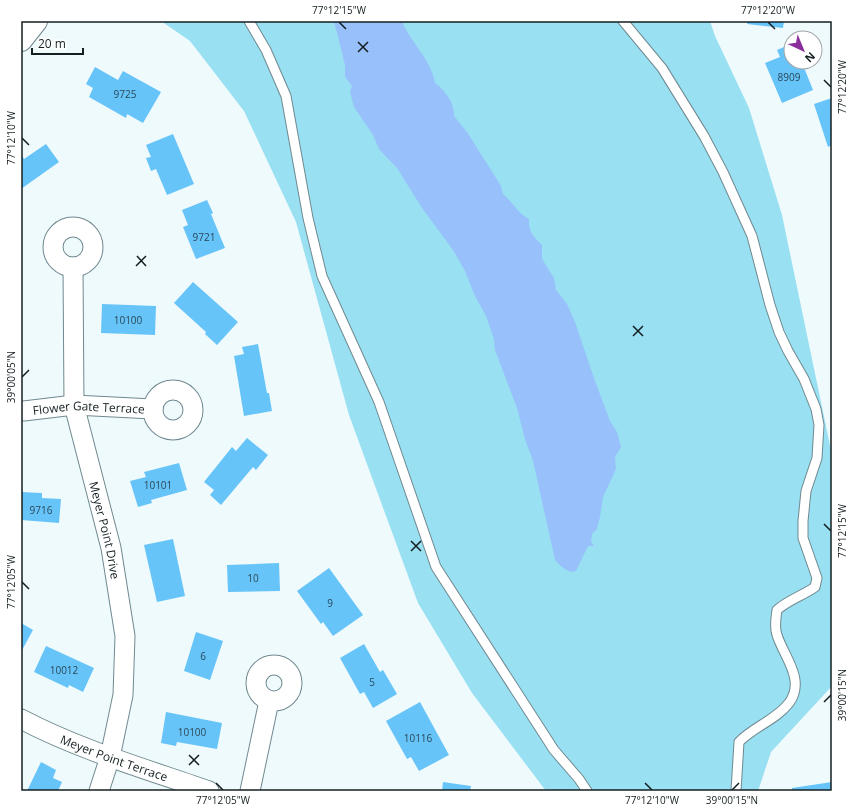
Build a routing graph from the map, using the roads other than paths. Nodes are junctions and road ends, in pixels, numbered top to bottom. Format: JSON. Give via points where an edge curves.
{"nodes":[{"id":1,"x":36,"y":21,"type":"edge"},
{"id":2,"x":249,"y":21,"type":"edge"},
{"id":3,"x":623,"y":21,"type":"edge"},
{"id":4,"x":21,"y":40,"type":"edge"},
{"id":5,"x":73,"y":267,"type":"dead end"},
{"id":6,"x":74,"y":405,"type":"junction"},
{"id":7,"x":153,"y":409,"type":"dead end"},
{"id":8,"x":22,"y":413,"type":"edge"},
{"id":9,"x":269,"y":701,"type":"dead end"},
{"id":10,"x":21,"y":719,"type":"edge"},
{"id":11,"x":110,"y":757,"type":"junction"},
{"id":12,"x":99,"y":791,"type":"edge"},
{"id":13,"x":209,"y":791,"type":"edge"},
{"id":14,"x":250,"y":791,"type":"edge"},
{"id":15,"x":587,"y":791,"type":"edge"},
{"id":16,"x":736,"y":791,"type":"edge"}],
"edges":[{"from":1,"to":4,"type":"street"},
{"from":2,"to":15,"type":"lane","via":[[266,50],[286,96],[308,218],[322,276],[380,402],[436,567],[554,750]]},
{"from":3,"to":16,"type":"lane","via":[[662,68],[723,172],[752,236],[779,332],[811,394],[819,425],[817,458],[806,491],[803,521],[803,538],[817,578],[815,587],[804,595],[786,602],[777,610],[775,622],[776,634],[796,678],[795,690],[779,713],[748,733],[739,742]]},
{"from":5,"to":6,"type":"street","name":"Meyer Point Drive"},
{"from":6,"to":7,"type":"street","name":"Flower Gate Terrace"},
{"from":6,"to":8,"type":"street","name":"Flower Gate Terrace"},
{"from":6,"to":11,"type":"street","name":"Meyer Point Drive","via":[[111,548],[125,636],[123,695]]},
{"from":9,"to":14,"type":"street"},
{"from":10,"to":11,"type":"street","name":"Meyer Point Terrace","via":[[46,732]]},
{"from":11,"to":12,"type":"street","name":"Meyer Point Drive"},
{"from":11,"to":13,"type":"street","name":"Meyer Point Terrace"}]}
